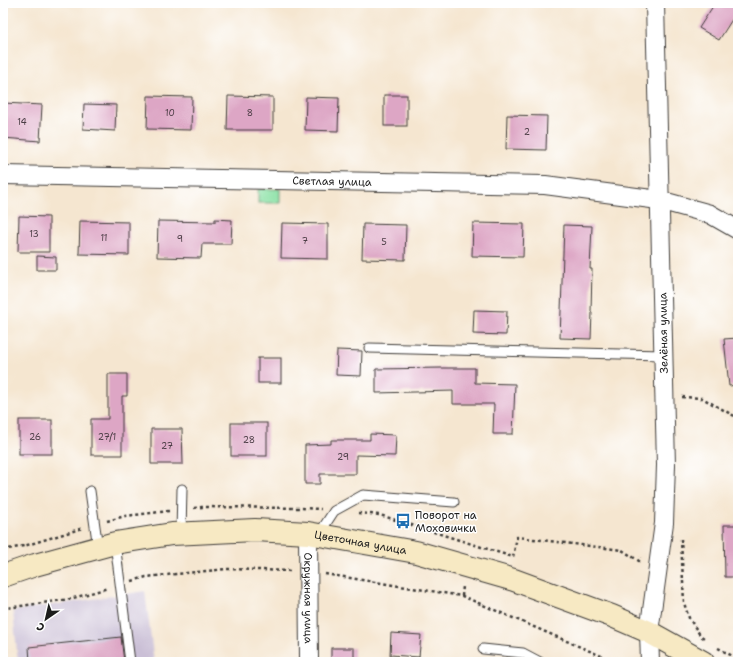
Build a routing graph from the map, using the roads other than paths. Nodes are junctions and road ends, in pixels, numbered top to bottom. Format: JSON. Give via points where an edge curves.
{"nodes":[{"id":1,"x":655,"y":3,"type":"edge"},
{"id":2,"x":3,"y":176,"type":"edge"},
{"id":3,"x":659,"y":200,"type":"junction"},
{"id":4,"x":738,"y":230,"type":"edge"},
{"id":5,"x":369,"y":348,"type":"dead end"},
{"id":6,"x":663,"y":355,"type":"junction"},
{"id":7,"x":182,"y":489,"type":"dead end"},
{"id":8,"x":90,"y":491,"type":"dead end"},
{"id":9,"x":454,"y":502,"type":"dead end"},
{"id":10,"x":181,"y":534,"type":"junction"},
{"id":11,"x":313,"y":534,"type":"junction"},
{"id":12,"x":107,"y":546,"type":"junction"},
{"id":13,"x":3,"y":576,"type":"edge"},
{"id":14,"x":648,"y":632,"type":"junction"},
{"id":15,"x":483,"y":649,"type":"dead end"},
{"id":16,"x":707,"y":653,"type":"edge"},
{"id":17,"x":130,"y":662,"type":"edge"},
{"id":18,"x":309,"y":662,"type":"edge"},
{"id":19,"x":540,"y":662,"type":"edge"},
{"id":20,"x":650,"y":662,"type":"edge"}],
"edges":[{"from":1,"to":3,"type":"street","name":"Зелёная улица"},
{"from":2,"to":3,"type":"street","name":"Светлая улица","via":[[545,185]]},
{"from":3,"to":4,"type":"street","name":"Светлая улица","via":[[710,214]]},
{"from":3,"to":6,"type":"street","name":"Зелёная улица"},
{"from":5,"to":6,"type":"lane"},
{"from":6,"to":14,"type":"street","name":"Зелёная улица","via":[[666,465],[664,523]]},
{"from":7,"to":10,"type":"lane"},
{"from":8,"to":12,"type":"lane"},
{"from":9,"to":11,"type":"lane","via":[[363,495],[334,510]]},
{"from":10,"to":11,"type":"main road","name":"Цветочная улица","via":[[255,530]]},
{"from":10,"to":12,"type":"main road","name":"Цветочная улица"},
{"from":11,"to":14,"type":"main road","name":"Цветочная улица","via":[[416,552],[514,580]]},
{"from":11,"to":18,"type":"street","name":"Окружная улица"},
{"from":12,"to":13,"type":"main road","name":"Цветочная улица"},
{"from":12,"to":17,"type":"lane"},
{"from":14,"to":16,"type":"main road","name":"Цветочная улица"},
{"from":14,"to":20,"type":"street","name":"Зелёная улица"},
{"from":15,"to":19,"type":"lane","via":[[523,653]]}]}
